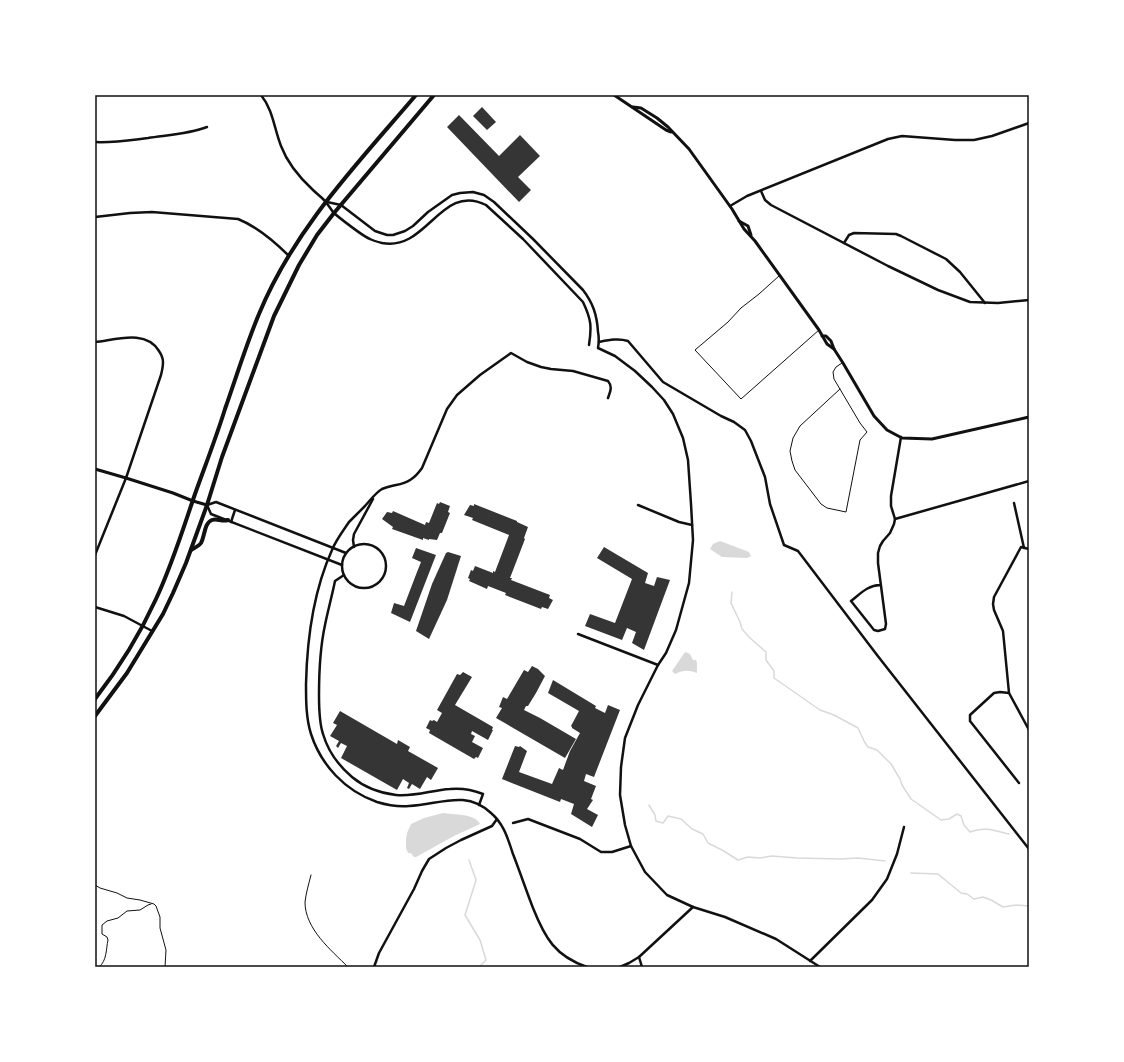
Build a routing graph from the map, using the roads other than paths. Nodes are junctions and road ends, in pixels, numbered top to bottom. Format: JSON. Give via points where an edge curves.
{"nodes":[{"id":1,"x":261,"y":95,"type":"edge"},
{"id":2,"x":416,"y":95,"type":"edge"},
{"id":3,"x":434,"y":95,"type":"edge"},
{"id":4,"x":614,"y":95,"type":"edge"},
{"id":5,"x":1029,"y":123,"type":"edge"},
{"id":6,"x":208,"y":127,"type":"dead end"},
{"id":7,"x":95,"y":142,"type":"edge"},
{"id":8,"x":761,"y":191,"type":"junction"},
{"id":9,"x":326,"y":202,"type":"junction"},
{"id":10,"x":342,"y":205,"type":"junction"},
{"id":11,"x":730,"y":206,"type":"junction"},
{"id":12,"x":334,"y":213,"type":"junction"},
{"id":13,"x":95,"y":217,"type":"edge"},
{"id":14,"x":739,"y":220,"type":"junction"},
{"id":15,"x":752,"y":237,"type":"junction"},
{"id":16,"x":844,"y":243,"type":"junction"},
{"id":17,"x":289,"y":256,"type":"junction"},
{"id":18,"x":780,"y":276,"type":"junction"},
{"id":19,"x":1029,"y":300,"type":"edge"},
{"id":20,"x":985,"y":303,"type":"junction"},
{"id":21,"x":819,"y":330,"type":"junction"},
{"id":22,"x":95,"y":342,"type":"edge"},
{"id":23,"x":599,"y":342,"type":"junction"},
{"id":24,"x":589,"y":345,"type":"dead end"},
{"id":25,"x":843,"y":363,"type":"junction"},
{"id":26,"x":840,"y":389,"type":"junction"},
{"id":27,"x":608,"y":398,"type":"dead end"},
{"id":28,"x":1029,"y":417,"type":"edge"},
{"id":29,"x":901,"y":437,"type":"junction"},
{"id":30,"x":95,"y":469,"type":"edge"},
{"id":31,"x":126,"y":478,"type":"junction"},
{"id":32,"x":1029,"y":481,"type":"edge"},
{"id":33,"x":375,"y":495,"type":"junction"},
{"id":34,"x":193,"y":501,"type":"junction"},
{"id":35,"x":1014,"y":503,"type":"dead end"},
{"id":36,"x":207,"y":505,"type":"junction"},
{"id":37,"x":638,"y":505,"type":"dead end"},
{"id":38,"x":235,"y":510,"type":"junction"},
{"id":39,"x":895,"y":519,"type":"junction"},
{"id":40,"x":229,"y":521,"type":"junction"},
{"id":41,"x":692,"y":525,"type":"junction"},
{"id":42,"x":354,"y":547,"type":"junction"},
{"id":43,"x":333,"y":548,"type":"junction"},
{"id":44,"x":1023,"y":548,"type":"junction"},
{"id":45,"x":1029,"y":550,"type":"edge"},
{"id":46,"x":190,"y":551,"type":"junction"},
{"id":47,"x":346,"y":553,"type":"junction"},
{"id":48,"x":95,"y":555,"type":"edge"},
{"id":49,"x":328,"y":560,"type":"junction"},
{"id":50,"x":342,"y":565,"type":"junction"},
{"id":51,"x":344,"y":575,"type":"junction"},
{"id":52,"x":880,"y":585,"type":"junction"},
{"id":53,"x":95,"y":607,"type":"edge"},
{"id":54,"x":143,"y":626,"type":"junction"},
{"id":55,"x":152,"y":631,"type":"junction"},
{"id":56,"x":578,"y":634,"type":"dead end"},
{"id":57,"x":658,"y":664,"type":"junction"},
{"id":58,"x":1009,"y":692,"type":"junction"},
{"id":59,"x":95,"y":699,"type":"edge"},
{"id":60,"x":95,"y":716,"type":"edge"},
{"id":61,"x":1029,"y":730,"type":"edge"},
{"id":62,"x":1019,"y":783,"type":"dead end"},
{"id":63,"x":480,"y":805,"type":"junction"},
{"id":64,"x":497,"y":819,"type":"junction"},
{"id":65,"x":513,"y":823,"type":"dead end"},
{"id":66,"x":904,"y":827,"type":"dead end"},
{"id":67,"x":631,"y":846,"type":"junction"},
{"id":68,"x":1029,"y":849,"type":"edge"},
{"id":69,"x":311,"y":875,"type":"dead end"},
{"id":70,"x":693,"y":908,"type":"junction"},
{"id":71,"x":639,"y":957,"type":"junction"},
{"id":72,"x":810,"y":961,"type":"junction"},
{"id":73,"x":348,"y":967,"type":"edge"},
{"id":74,"x":374,"y":967,"type":"edge"},
{"id":75,"x":587,"y":967,"type":"edge"},
{"id":76,"x":620,"y":967,"type":"edge"},
{"id":77,"x":642,"y":967,"type":"edge"},
{"id":78,"x":820,"y":967,"type":"edge"}],
"edges":[{"from":1,"to":9,"type":"street","via":[[269,108],[281,146],[293,169]]},
{"from":2,"to":9,"type":"main road"},
{"from":3,"to":10,"type":"main road"},
{"from":4,"to":11,"type":"street","via":[[672,132],[689,149]]},
{"from":5,"to":8,"type":"street","via":[[974,140],[902,136],[888,139]]},
{"from":6,"to":7,"type":"street","via":[[195,132]]},
{"from":8,"to":11,"type":"street"},
{"from":8,"to":16,"type":"street","via":[[765,200],[772,205]]},
{"from":9,"to":10,"type":"street"},
{"from":9,"to":12,"type":"street"},
{"from":9,"to":17,"type":"main road"},
{"from":10,"to":12,"type":"main road"},
{"from":10,"to":23,"type":"street","via":[[375,231],[393,235],[413,226],[452,196],[473,192],[484,196],[494,202],[533,239],[583,290],[594,307]]},
{"from":11,"to":14,"type":"street"},
{"from":12,"to":24,"type":"street","via":[[369,239],[389,244],[409,239],[453,204],[462,200],[486,205],[523,239],[583,302],[590,323]]},
{"from":12,"to":36,"type":"main road","via":[[299,265],[274,316],[224,451]]},
{"from":13,"to":17,"type":"street","via":[[152,212],[238,219],[259,229]]},
{"from":14,"to":15,"type":"street"},
{"from":14,"to":15,"type":"street","via":[[748,226]]},
{"from":15,"to":18,"type":"street"},
{"from":16,"to":20,"type":"street","via":[[938,290],[970,302]]},
{"from":16,"to":20,"type":"street","via":[[849,235],[854,233],[901,236],[946,259]]},
{"from":17,"to":34,"type":"main road","via":[[259,315]]},
{"from":18,"to":21,"type":"street"},
{"from":18,"to":21,"type":"lane","via":[[695,350],[742,399]]},
{"from":19,"to":20,"type":"street"},
{"from":21,"to":25,"type":"street","via":[[822,336],[831,341]]},
{"from":22,"to":31,"type":"street","via":[[135,337],[151,341],[163,362],[161,375]]},
{"from":23,"to":41,"type":"street","via":[[598,348],[615,356],[635,371],[664,400],[673,414],[683,438],[688,460]]},
{"from":23,"to":68,"type":"street","via":[[612,339],[628,341],[663,382],[745,430],[765,477],[770,504],[784,545],[798,551]]},
{"from":25,"to":26,"type":"lane","via":[[832,372]]},
{"from":25,"to":29,"type":"street","via":[[874,416],[887,430]]},
{"from":26,"to":26,"type":"lane","via":[[867,432],[860,440],[846,512],[821,504],[795,470],[790,451],[793,438],[800,426]]},
{"from":27,"to":33,"type":"street","via":[[611,391],[608,381],[573,371],[551,369],[527,362],[511,353],[476,378],[446,409],[422,468],[416,476]]},
{"from":28,"to":29,"type":"street","via":[[932,439]]},
{"from":29,"to":39,"type":"street","via":[[891,496]]},
{"from":30,"to":31,"type":"street"},
{"from":31,"to":34,"type":"street"},
{"from":31,"to":48,"type":"street"},
{"from":32,"to":39,"type":"street"},
{"from":33,"to":42,"type":"street","via":[[354,534]]},
{"from":33,"to":43,"type":"street","via":[[350,521]]},
{"from":34,"to":36,"type":"street"},
{"from":34,"to":54,"type":"main road","via":[[168,570]]},
{"from":35,"to":44,"type":"street"},
{"from":36,"to":38,"type":"street","via":[[216,502]]},
{"from":36,"to":40,"type":"street","via":[[211,514]]},
{"from":36,"to":46,"type":"main road"},
{"from":37,"to":41,"type":"street"},
{"from":38,"to":40,"type":"street"},
{"from":38,"to":43,"type":"street"},
{"from":39,"to":52,"type":"street","via":[[879,550]]},
{"from":40,"to":46,"type":"main road","via":[[213,519],[208,523],[200,544]]},
{"from":40,"to":49,"type":"street"},
{"from":41,"to":57,"type":"street","via":[[689,583],[676,630]]},
{"from":42,"to":47,"type":"street"},
{"from":42,"to":51,"type":"street","via":[[364,545],[378,550],[386,563],[385,574],[377,584],[363,588],[351,584]]},
{"from":43,"to":47,"type":"street"},
{"from":43,"to":49,"type":"street"},
{"from":44,"to":45,"type":"street"},
{"from":44,"to":58,"type":"street","via":[[994,596],[993,604],[1003,631]]},
{"from":46,"to":55,"type":"main road","via":[[173,593]]},
{"from":47,"to":50,"type":"street"},
{"from":49,"to":50,"type":"street"},
{"from":49,"to":63,"type":"street","via":[[312,616],[306,670],[307,718],[324,761],[344,784],[377,802],[408,806],[453,799]]},
{"from":50,"to":51,"type":"street"},
{"from":51,"to":63,"type":"street","via":[[336,581],[321,653],[320,715],[323,734],[331,752],[349,774],[360,783],[374,789],[404,796],[449,789],[463,790],[483,794]]},
{"from":52,"to":52,"type":"street","via":[[886,624],[885,629],[878,632],[851,601],[867,588]]},
{"from":53,"to":54,"type":"street","via":[[124,616]]},
{"from":54,"to":55,"type":"street"},
{"from":54,"to":59,"type":"main road"},
{"from":55,"to":60,"type":"main road","via":[[127,673]]},
{"from":56,"to":57,"type":"street"},
{"from":57,"to":67,"type":"street","via":[[625,738],[620,795]]},
{"from":58,"to":61,"type":"street"},
{"from":58,"to":62,"type":"street","via":[[994,693],[970,715],[970,721]]},
{"from":63,"to":64,"type":"street"},
{"from":64,"to":74,"type":"street","via":[[492,826],[429,859]]},
{"from":64,"to":75,"type":"street","via":[[506,834],[546,938],[555,948]]},
{"from":65,"to":67,"type":"street","via":[[528,819],[580,839],[601,852],[612,852]]},
{"from":66,"to":72,"type":"street","via":[[887,879],[872,900]]},
{"from":67,"to":70,"type":"street","via":[[645,872],[667,895]]},
{"from":69,"to":73,"type":"lane","via":[[305,902],[307,914],[314,930],[324,943]]},
{"from":70,"to":71,"type":"street"},
{"from":70,"to":72,"type":"street","via":[[725,917],[776,939]]},
{"from":71,"to":76,"type":"street"},
{"from":71,"to":77,"type":"street"},
{"from":72,"to":78,"type":"street"}]}
